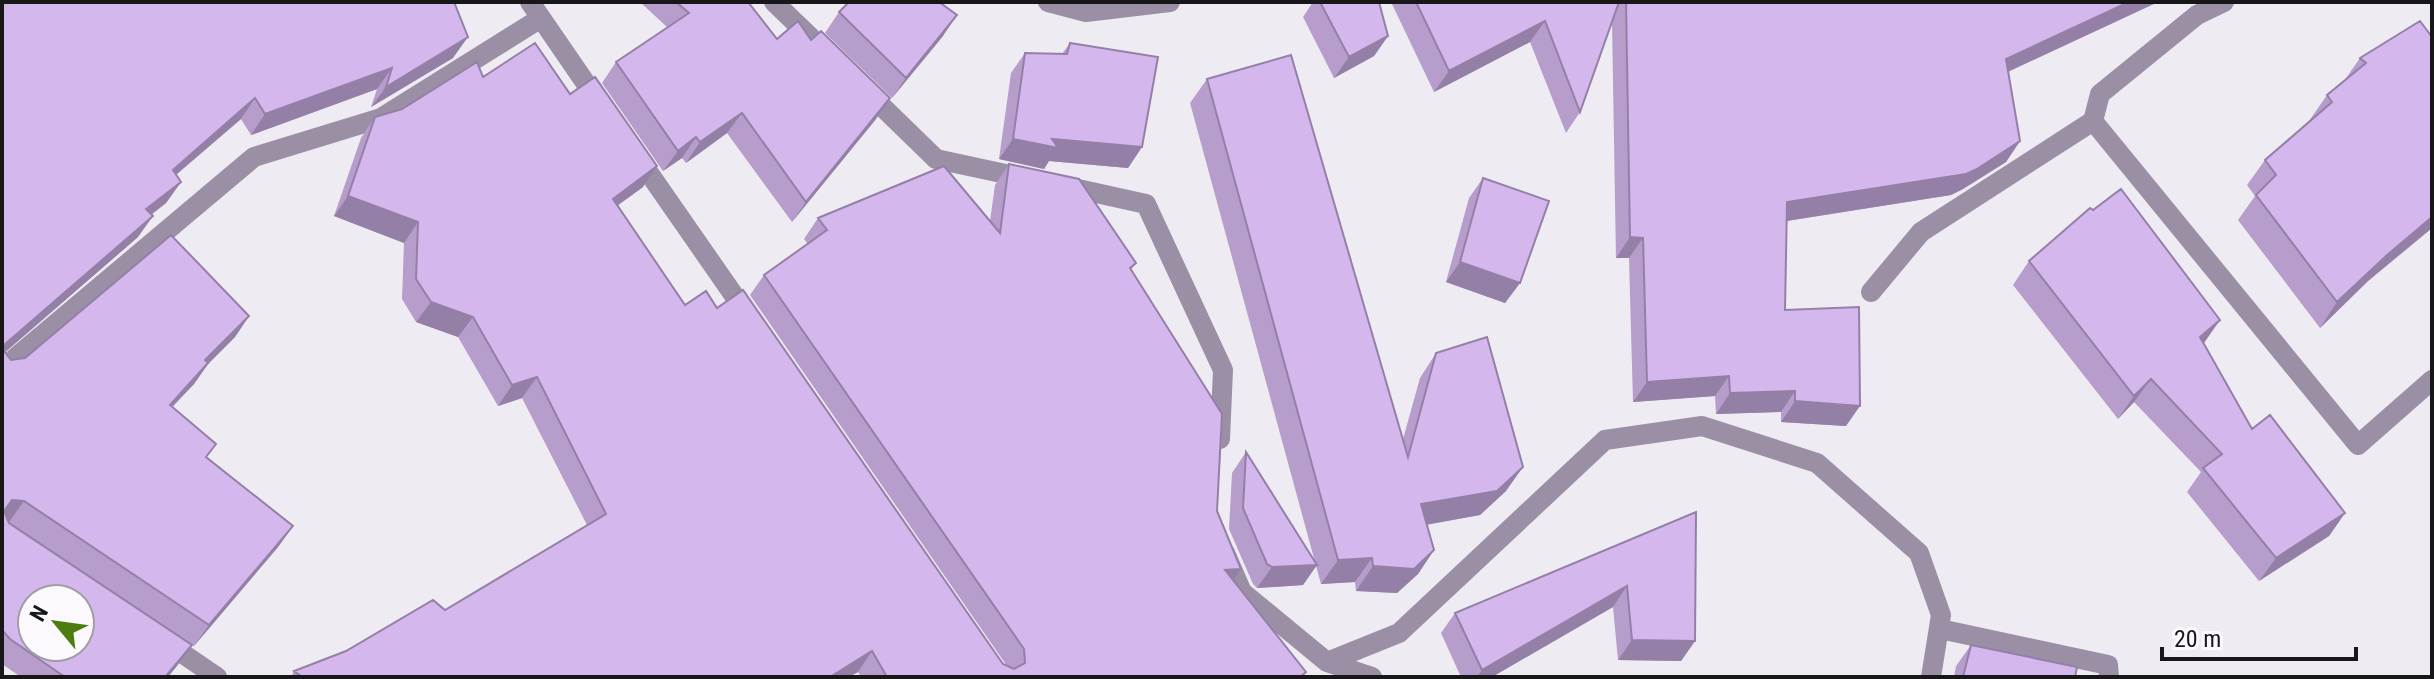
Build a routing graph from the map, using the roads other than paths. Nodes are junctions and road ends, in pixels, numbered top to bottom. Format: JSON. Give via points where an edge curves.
{"nodes":[{"id":1,"x":774,"y":2,"type":"edge"},
{"id":2,"x":1048,"y":2,"type":"edge"},
{"id":3,"x":1170,"y":2,"type":"edge"},
{"id":4,"x":2224,"y":2,"type":"edge"},
{"id":5,"x":535,"y":10,"type":"edge"},
{"id":6,"x":2093,"y":121,"type":"junction"},
{"id":7,"x":1871,"y":292,"type":"dead end"},
{"id":8,"x":757,"y":329,"type":"edge"},
{"id":9,"x":2,"y":369,"type":"edge"},
{"id":10,"x":2432,"y":380,"type":"edge"},
{"id":11,"x":1219,"y":458,"type":"edge"},
{"id":12,"x":1216,"y":531,"type":"edge"},
{"id":13,"x":1940,"y":629,"type":"junction"},
{"id":14,"x":148,"y":631,"type":"edge"},
{"id":15,"x":1327,"y":662,"type":"junction"},
{"id":16,"x":217,"y":677,"type":"edge"},
{"id":17,"x":1372,"y":677,"type":"edge"},
{"id":18,"x":1931,"y":677,"type":"edge"},
{"id":19,"x":2109,"y":677,"type":"edge"}],
"edges":[{"from":1,"to":11,"type":"street","via":[[936,159],[1146,204],[1223,370]]},
{"from":2,"to":3,"type":"street","via":[[1086,12]]},
{"from":4,"to":6,"type":"street","via":[[2197,15],[2100,94]]},
{"from":5,"to":8,"type":"street"},
{"from":5,"to":9,"type":"street","via":[[381,118],[254,157]]},
{"from":6,"to":7,"type":"street","via":[[1921,232]]},
{"from":6,"to":10,"type":"street","via":[[2358,445]]},
{"from":12,"to":15,"type":"street","via":[[1242,592]]},
{"from":13,"to":15,"type":"street","via":[[1941,615],[1919,553],[1817,463],[1702,426],[1605,440],[1399,633]]},
{"from":13,"to":18,"type":"street"},
{"from":13,"to":19,"type":"street","via":[[2108,665]]},
{"from":14,"to":16,"type":"street"},
{"from":15,"to":17,"type":"street"}]}
